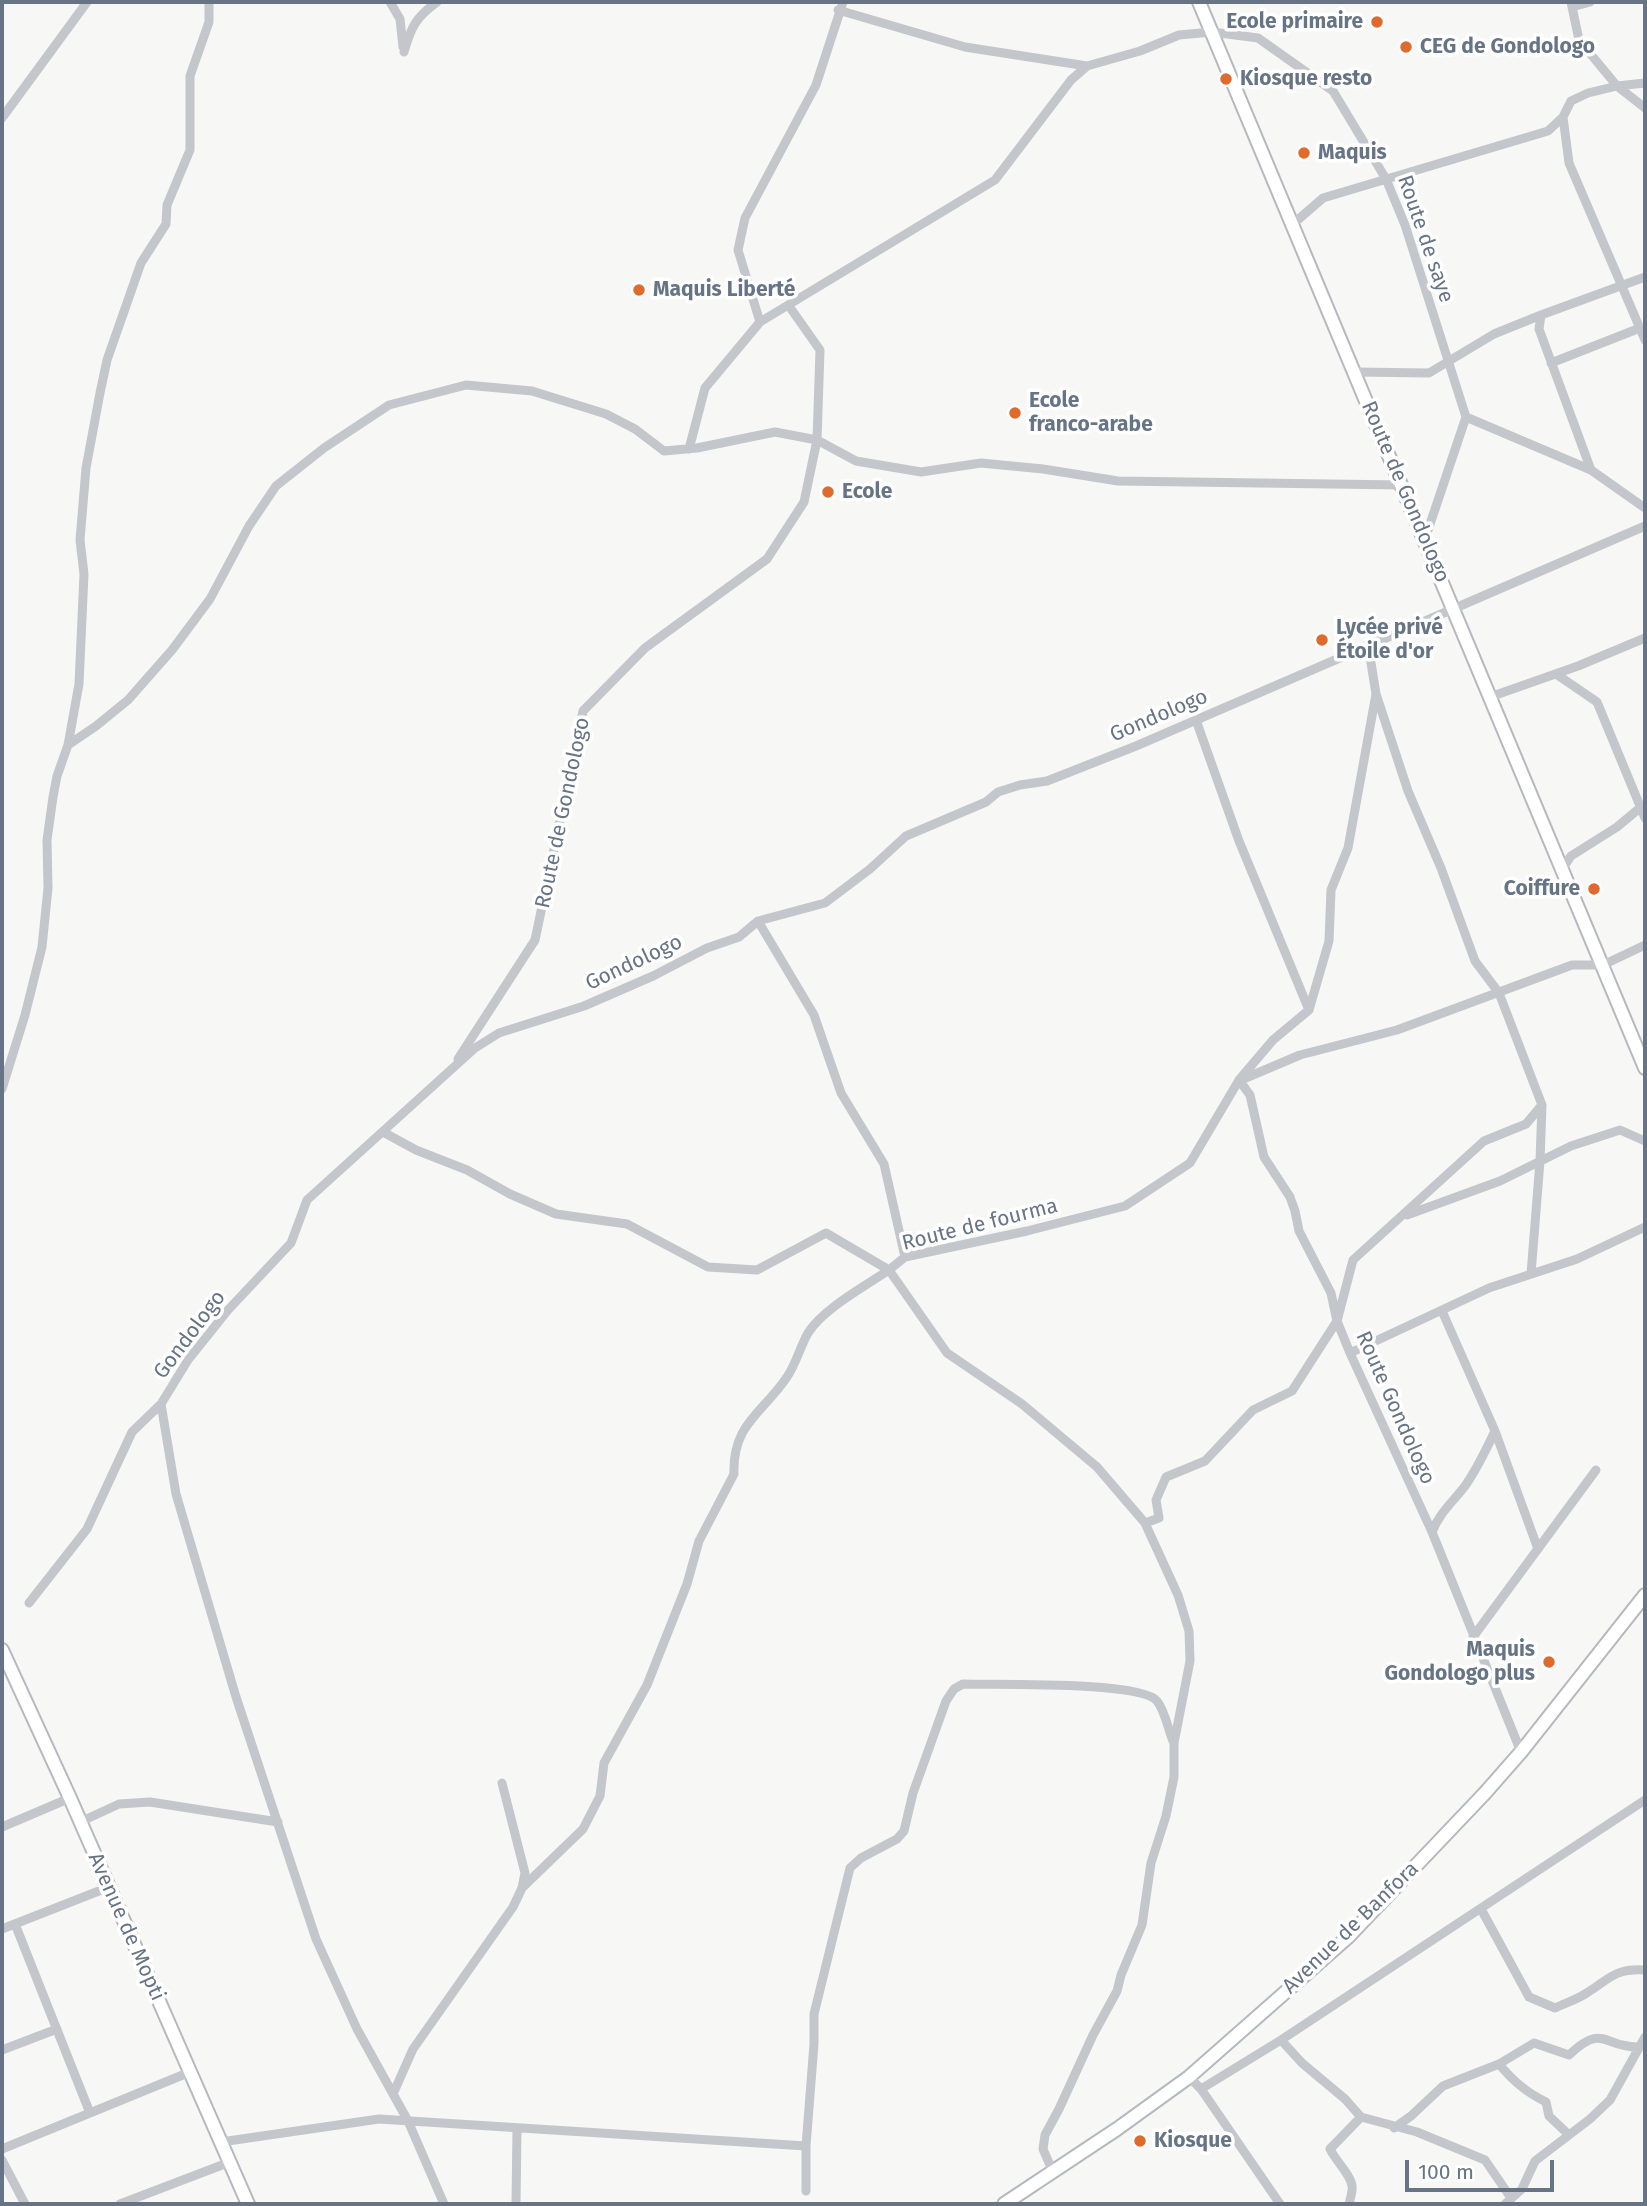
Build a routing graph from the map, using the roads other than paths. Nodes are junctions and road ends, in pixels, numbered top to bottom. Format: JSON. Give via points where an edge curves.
{"nodes":[{"id":1,"x":87,"y":2,"type":"edge"},
{"id":2,"x":209,"y":2,"type":"edge"},
{"id":3,"x":390,"y":2,"type":"edge"},
{"id":4,"x":437,"y":2,"type":"edge"},
{"id":5,"x":1199,"y":2,"type":"edge"},
{"id":6,"x":1590,"y":2,"type":"edge"},
{"id":7,"x":1572,"y":5,"type":"edge"},
{"id":8,"x":841,"y":6,"type":"edge"},
{"id":9,"x":1212,"y":32,"type":"junction"},
{"id":10,"x":1087,"y":66,"type":"junction"},
{"id":11,"x":1645,"y":83,"type":"edge"},
{"id":12,"x":1617,"y":86,"type":"junction"},
{"id":13,"x":1645,"y":108,"type":"edge"},
{"id":14,"x":1563,"y":117,"type":"junction"},
{"id":15,"x":2,"y":118,"type":"edge"},
{"id":16,"x":1386,"y":179,"type":"junction"},
{"id":17,"x":1293,"y":224,"type":"junction"},
{"id":18,"x":1645,"y":277,"type":"edge"},
{"id":19,"x":1621,"y":285,"type":"junction"},
{"id":20,"x":789,"y":306,"type":"junction"},
{"id":21,"x":1541,"y":315,"type":"junction"},
{"id":22,"x":760,"y":322,"type":"junction"},
{"id":23,"x":1640,"y":328,"type":"junction"},
{"id":24,"x":1645,"y":340,"type":"edge"},
{"id":25,"x":1447,"y":362,"type":"junction"},
{"id":26,"x":1551,"y":363,"type":"junction"},
{"id":27,"x":1355,"y":372,"type":"junction"},
{"id":28,"x":1466,"y":417,"type":"junction"},
{"id":29,"x":817,"y":440,"type":"junction"},
{"id":30,"x":689,"y":449,"type":"junction"},
{"id":31,"x":1591,"y":470,"type":"junction"},
{"id":32,"x":1402,"y":485,"type":"junction"},
{"id":33,"x":1645,"y":508,"type":"edge"},
{"id":34,"x":1645,"y":526,"type":"edge"},
{"id":35,"x":1425,"y":539,"type":"junction"},
{"id":36,"x":1455,"y":610,"type":"junction"},
{"id":37,"x":1645,"y":638,"type":"edge"},
{"id":38,"x":1368,"y":644,"type":"junction"},
{"id":39,"x":1556,"y":674,"type":"junction"},
{"id":40,"x":1376,"y":694,"type":"junction"},
{"id":41,"x":1490,"y":697,"type":"junction"},
{"id":42,"x":1196,"y":720,"type":"junction"},
{"id":43,"x":68,"y":745,"type":"junction"},
{"id":44,"x":1641,"y":807,"type":"junction"},
{"id":45,"x":1645,"y":818,"type":"edge"},
{"id":46,"x":1561,"y":871,"type":"junction"},
{"id":47,"x":758,"y":921,"type":"junction"},
{"id":48,"x":1645,"y":945,"type":"edge"},
{"id":49,"x":1603,"y":965,"type":"junction"},
{"id":50,"x":1499,"y":993,"type":"junction"},
{"id":51,"x":1309,"y":1010,"type":"junction"},
{"id":52,"x":452,"y":1068,"type":"junction"},
{"id":53,"x":1645,"y":1068,"type":"edge"},
{"id":54,"x":1239,"y":1080,"type":"junction"},
{"id":55,"x":2,"y":1088,"type":"edge"},
{"id":56,"x":1542,"y":1105,"type":"junction"},
{"id":57,"x":383,"y":1132,"type":"junction"},
{"id":58,"x":1645,"y":1141,"type":"edge"},
{"id":59,"x":1540,"y":1161,"type":"junction"},
{"id":60,"x":1401,"y":1217,"type":"junction"},
{"id":61,"x":1645,"y":1227,"type":"edge"},
{"id":62,"x":905,"y":1257,"type":"junction"},
{"id":63,"x":889,"y":1270,"type":"junction"},
{"id":64,"x":1531,"y":1274,"type":"junction"},
{"id":65,"x":1442,"y":1311,"type":"junction"},
{"id":66,"x":1337,"y":1321,"type":"junction"},
{"id":67,"x":1350,"y":1353,"type":"junction"},
{"id":68,"x":161,"y":1404,"type":"junction"},
{"id":69,"x":1495,"y":1431,"type":"junction"},
{"id":70,"x":1596,"y":1471,"type":"dead end"},
{"id":71,"x":1144,"y":1523,"type":"junction"},
{"id":72,"x":1432,"y":1532,"type":"junction"},
{"id":73,"x":1538,"y":1549,"type":"junction"},
{"id":74,"x":1645,"y":1595,"type":"edge"},
{"id":75,"x":29,"y":1603,"type":"dead end"},
{"id":76,"x":1473,"y":1637,"type":"junction"},
{"id":77,"x":2,"y":1650,"type":"edge"},
{"id":78,"x":1174,"y":1743,"type":"junction"},
{"id":79,"x":1521,"y":1752,"type":"junction"},
{"id":80,"x":502,"y":1783,"type":"dead end"},
{"id":81,"x":70,"y":1798,"type":"junction"},
{"id":82,"x":1645,"y":1800,"type":"edge"},
{"id":83,"x":80,"y":1822,"type":"junction"},
{"id":84,"x":278,"y":1822,"type":"junction"},
{"id":85,"x":2,"y":1827,"type":"edge"},
{"id":86,"x":109,"y":1887,"type":"junction"},
{"id":87,"x":522,"y":1888,"type":"junction"},
{"id":88,"x":1480,"y":1909,"type":"junction"},
{"id":89,"x":15,"y":1924,"type":"junction"},
{"id":90,"x":2,"y":1929,"type":"edge"},
{"id":91,"x":1645,"y":1970,"type":"edge"},
{"id":92,"x":57,"y":2029,"type":"junction"},
{"id":93,"x":1645,"y":2037,"type":"edge"},
{"id":94,"x":1281,"y":2040,"type":"junction"},
{"id":95,"x":1639,"y":2047,"type":"junction"},
{"id":96,"x":2,"y":2050,"type":"edge"},
{"id":97,"x":1499,"y":2064,"type":"junction"},
{"id":98,"x":190,"y":2073,"type":"junction"},
{"id":99,"x":1189,"y":2077,"type":"junction"},
{"id":100,"x":1201,"y":2088,"type":"junction"},
{"id":101,"x":393,"y":2094,"type":"junction"},
{"id":102,"x":90,"y":2113,"type":"junction"},
{"id":103,"x":1361,"y":2117,"type":"junction"},
{"id":104,"x":408,"y":2121,"type":"junction"},
{"id":105,"x":1394,"y":2127,"type":"junction"},
{"id":106,"x":517,"y":2128,"type":"junction"},
{"id":107,"x":1569,"y":2135,"type":"junction"},
{"id":108,"x":221,"y":2142,"type":"junction"},
{"id":109,"x":806,"y":2146,"type":"junction"},
{"id":110,"x":2,"y":2149,"type":"edge"},
{"id":111,"x":2,"y":2161,"type":"edge"},
{"id":112,"x":230,"y":2162,"type":"junction"},
{"id":113,"x":1053,"y":2172,"type":"junction"},
{"id":114,"x":806,"y":2191,"type":"dead end"},
{"id":115,"x":1508,"y":2201,"type":"edge"},
{"id":116,"x":131,"y":2202,"type":"edge"},
{"id":117,"x":1276,"y":2203,"type":"edge"},
{"id":118,"x":25,"y":2204,"type":"edge"},
{"id":119,"x":120,"y":2204,"type":"edge"},
{"id":120,"x":248,"y":2204,"type":"edge"},
{"id":121,"x":444,"y":2204,"type":"edge"},
{"id":122,"x":516,"y":2204,"type":"edge"},
{"id":123,"x":1004,"y":2204,"type":"edge"},
{"id":124,"x":1349,"y":2204,"type":"edge"}],
"edges":[{"from":1,"to":15,"type":"street"},
{"from":2,"to":43,"type":"street","via":[[209,22],[190,76],[190,150],[167,205],[166,224],[141,263],[100,393],[86,468],[80,540],[84,574],[79,684]]},
{"from":3,"to":4,"type":"street","via":[[400,19],[404,52],[411,27]]},
{"from":5,"to":9,"type":"street","name":"Route de Gondologo"},
{"from":6,"to":7,"type":"street"},
{"from":7,"to":12,"type":"street","via":[[1579,40]]},
{"from":8,"to":10,"type":"street","via":[[965,47]]},
{"from":8,"to":22,"type":"street","via":[[816,85],[745,218],[738,250]]},
{"from":9,"to":10,"type":"street","name":"Route de saye","via":[[1179,35]]},
{"from":9,"to":16,"type":"street","name":"Route de saye","via":[[1258,38],[1333,91]]},
{"from":9,"to":17,"type":"street","name":"Route de Gondologo"},
{"from":10,"to":20,"type":"street","via":[[1071,80],[995,180]]},
{"from":11,"to":12,"type":"street"},
{"from":12,"to":13,"type":"street"},
{"from":12,"to":14,"type":"street","via":[[1571,101]]},
{"from":14,"to":16,"type":"street","via":[[1548,131]]},
{"from":14,"to":19,"type":"street","via":[[1569,163]]},
{"from":16,"to":17,"type":"street","via":[[1323,198]]},
{"from":16,"to":25,"type":"street","name":"Route de saye"},
{"from":17,"to":27,"type":"street","name":"Route de Gondologo"},
{"from":18,"to":19,"type":"street"},
{"from":19,"to":21,"type":"street"},
{"from":19,"to":23,"type":"street"},
{"from":20,"to":22,"type":"street"},
{"from":20,"to":29,"type":"street","name":"Route de Gondologo","via":[[820,350]]},
{"from":21,"to":25,"type":"street","via":[[1493,334]]},
{"from":21,"to":26,"type":"street","via":[[1539,329]]},
{"from":22,"to":30,"type":"street","via":[[705,388]]},
{"from":23,"to":24,"type":"street"},
{"from":23,"to":26,"type":"street"},
{"from":25,"to":27,"type":"street","via":[[1429,373]]},
{"from":25,"to":28,"type":"street","name":"Route de saye"},
{"from":26,"to":31,"type":"street"},
{"from":27,"to":32,"type":"street","name":"Route de Gondologo"},
{"from":28,"to":31,"type":"street"},
{"from":28,"to":35,"type":"street"},
{"from":29,"to":30,"type":"street","via":[[775,432]]},
{"from":29,"to":32,"type":"street","via":[[856,461],[921,472],[981,463],[1118,481]]},
{"from":29,"to":52,"type":"street","name":"Route de Gondologo","via":[[804,502],[767,559],[645,648],[583,710],[535,940]]},
{"from":30,"to":43,"type":"street","via":[[664,451],[606,414],[532,391],[466,385],[389,405],[276,486],[210,599],[172,650],[128,700]]},
{"from":31,"to":33,"type":"street"},
{"from":32,"to":35,"type":"street","name":"Route de Gondologo"},
{"from":34,"to":36,"type":"street","name":"Gondologo"},
{"from":35,"to":36,"type":"street","name":"Route de Gondologo"},
{"from":36,"to":38,"type":"street","name":"Gondologo"},
{"from":36,"to":41,"type":"street","name":"Route de Gondologo"},
{"from":37,"to":39,"type":"street"},
{"from":38,"to":40,"type":"street"},
{"from":38,"to":42,"type":"street","name":"Gondologo"},
{"from":39,"to":41,"type":"street"},
{"from":39,"to":44,"type":"street","via":[[1597,702]]},
{"from":40,"to":50,"type":"street","via":[[1408,791],[1475,961]]},
{"from":40,"to":51,"type":"street","via":[[1348,848],[1331,890],[1329,941]]},
{"from":41,"to":46,"type":"street","name":"Route de Gondologo"},
{"from":42,"to":47,"type":"street","name":"Gondologo","via":[[1047,781],[998,792],[986,802],[906,836],[825,903]]},
{"from":42,"to":51,"type":"street","via":[[1239,841]]},
{"from":43,"to":55,"type":"street","via":[[57,776],[47,840],[42,947]]},
{"from":44,"to":45,"type":"street"},
{"from":44,"to":46,"type":"street","via":[[1571,856]]},
{"from":46,"to":49,"type":"street","name":"Route de Gondologo"},
{"from":47,"to":52,"type":"street","name":"Gondologo","via":[[739,937],[584,1006],[499,1033]]},
{"from":47,"to":62,"type":"street","via":[[814,1015],[841,1093],[884,1164]]},
{"from":48,"to":49,"type":"street"},
{"from":49,"to":50,"type":"street","via":[[1573,965]]},
{"from":49,"to":53,"type":"street","name":"Route de Gondologo"},
{"from":50,"to":54,"type":"street","via":[[1397,1030],[1300,1055]]},
{"from":50,"to":56,"type":"street"},
{"from":51,"to":54,"type":"street","name":"Route de fourma","via":[[1273,1041]]},
{"from":52,"to":57,"type":"street","name":"Gondologo"},
{"from":54,"to":62,"type":"street","name":"Route de fourma","via":[[1190,1163],[1125,1206]]},
{"from":54,"to":66,"type":"street","name":"Route Gondologo","via":[[1250,1095],[1264,1157],[1290,1198],[1303,1241],[1331,1293]]},
{"from":56,"to":59,"type":"street"},
{"from":56,"to":60,"type":"street","via":[[1526,1124],[1484,1141]]},
{"from":57,"to":63,"type":"street","name":"Route de fourma","via":[[556,1214],[627,1223],[708,1268],[757,1270],[826,1233]]},
{"from":57,"to":68,"type":"street","name":"Gondologo","via":[[307,1200],[291,1243],[228,1310],[188,1360]]},
{"from":58,"to":59,"type":"street","via":[[1620,1130]]},
{"from":59,"to":60,"type":"street","via":[[1500,1181]]},
{"from":59,"to":64,"type":"street"},
{"from":60,"to":66,"type":"street","via":[[1353,1260]]},
{"from":61,"to":64,"type":"street","via":[[1577,1259]]},
{"from":62,"to":63,"type":"street","name":"Route de fourma"},
{"from":63,"to":71,"type":"street","via":[[947,1353],[1022,1404],[1097,1467]]},
{"from":63,"to":87,"type":"street","via":[[844,1298],[810,1330],[788,1376],[748,1421],[739,1440],[734,1474],[699,1541],[647,1685],[604,1763],[600,1796],[583,1829]]},
{"from":64,"to":65,"type":"street"},
{"from":65,"to":67,"type":"street"},
{"from":65,"to":69,"type":"street"},
{"from":66,"to":67,"type":"street","name":"Route Gondologo"},
{"from":66,"to":71,"type":"street","via":[[1292,1391],[1253,1410],[1205,1461],[1166,1476],[1156,1500],[1159,1518]]},
{"from":67,"to":72,"type":"street","name":"Route Gondologo"},
{"from":68,"to":75,"type":"street","name":"Gondologo","via":[[132,1432],[87,1529]]},
{"from":68,"to":84,"type":"street","via":[[176,1494]]},
{"from":69,"to":72,"type":"street","via":[[1484,1457],[1439,1515]]},
{"from":69,"to":73,"type":"street"},
{"from":70,"to":73,"type":"street"},
{"from":71,"to":78,"type":"street","via":[[1178,1595],[1189,1631],[1190,1661]]},
{"from":72,"to":76,"type":"street","name":"Route Gondologo"},
{"from":73,"to":76,"type":"street"},
{"from":74,"to":79,"type":"street","name":"Avenue de Banfora"},
{"from":76,"to":79,"type":"street","name":"Route Gondologo"},
{"from":77,"to":81,"type":"street","name":"Avenue de Mopti"},
{"from":78,"to":109,"type":"street","via":[[1157,1701],[1133,1691],[963,1684],[954,1689],[913,1793],[904,1831],[850,1868],[814,2014]]},
{"from":78,"to":113,"type":"street","via":[[1174,1777],[1151,1863],[1142,1925],[1117,1991],[1045,2136],[1043,2150]]},
{"from":79,"to":99,"type":"street","name":"Avenue de Banfora","via":[[1348,1937]]},
{"from":80,"to":87,"type":"street","via":[[525,1873]]},
{"from":81,"to":83,"type":"street","name":"Avenue de Mopti"},
{"from":81,"to":85,"type":"street"},
{"from":82,"to":88,"type":"street"},
{"from":83,"to":84,"type":"street","via":[[119,1804],[150,1802]]},
{"from":83,"to":86,"type":"street","name":"Avenue de Mopti"},
{"from":84,"to":101,"type":"street","via":[[316,1939]]},
{"from":86,"to":89,"type":"street"},
{"from":86,"to":98,"type":"street","name":"Avenue de Mopti"},
{"from":87,"to":101,"type":"street","via":[[413,2049]]},
{"from":88,"to":91,"type":"street","via":[[1529,1997],[1555,2008],[1617,1973]]},
{"from":88,"to":94,"type":"street"},
{"from":89,"to":90,"type":"street"},
{"from":89,"to":92,"type":"street"},
{"from":92,"to":96,"type":"street"},
{"from":92,"to":102,"type":"street"},
{"from":93,"to":95,"type":"street"},
{"from":94,"to":100,"type":"street"},
{"from":94,"to":103,"type":"street"},
{"from":95,"to":97,"type":"street","via":[[1585,2039],[1569,2054],[1534,2043]]},
{"from":95,"to":107,"type":"street","via":[[1610,2100]]},
{"from":97,"to":105,"type":"street","via":[[1443,2086]]},
{"from":97,"to":107,"type":"street","via":[[1514,2083],[1546,2102],[1549,2116]]},
{"from":98,"to":102,"type":"street"},
{"from":98,"to":108,"type":"street","name":"Avenue de Mopti"},
{"from":99,"to":100,"type":"street"},
{"from":99,"to":113,"type":"street","name":"Avenue de Banfora"},
{"from":100,"to":117,"type":"street"},
{"from":101,"to":104,"type":"street"},
{"from":102,"to":110,"type":"street"},
{"from":103,"to":105,"type":"street"},
{"from":103,"to":124,"type":"street","via":[[1330,2149],[1353,2185]]},
{"from":104,"to":106,"type":"street"},
{"from":104,"to":108,"type":"street","via":[[379,2119]]},
{"from":104,"to":121,"type":"street"},
{"from":105,"to":115,"type":"street","via":[[1485,2160]]},
{"from":106,"to":109,"type":"street"},
{"from":106,"to":122,"type":"street"},
{"from":107,"to":115,"type":"street","via":[[1535,2161],[1522,2189]]},
{"from":108,"to":112,"type":"street","name":"Avenue de Mopti"},
{"from":109,"to":114,"type":"street"},
{"from":111,"to":118,"type":"street"},
{"from":112,"to":116,"type":"street"},
{"from":112,"to":120,"type":"street","name":"Avenue de Mopti"},
{"from":113,"to":123,"type":"street","name":"Avenue de Banfora"},
{"from":116,"to":119,"type":"street"}]}
